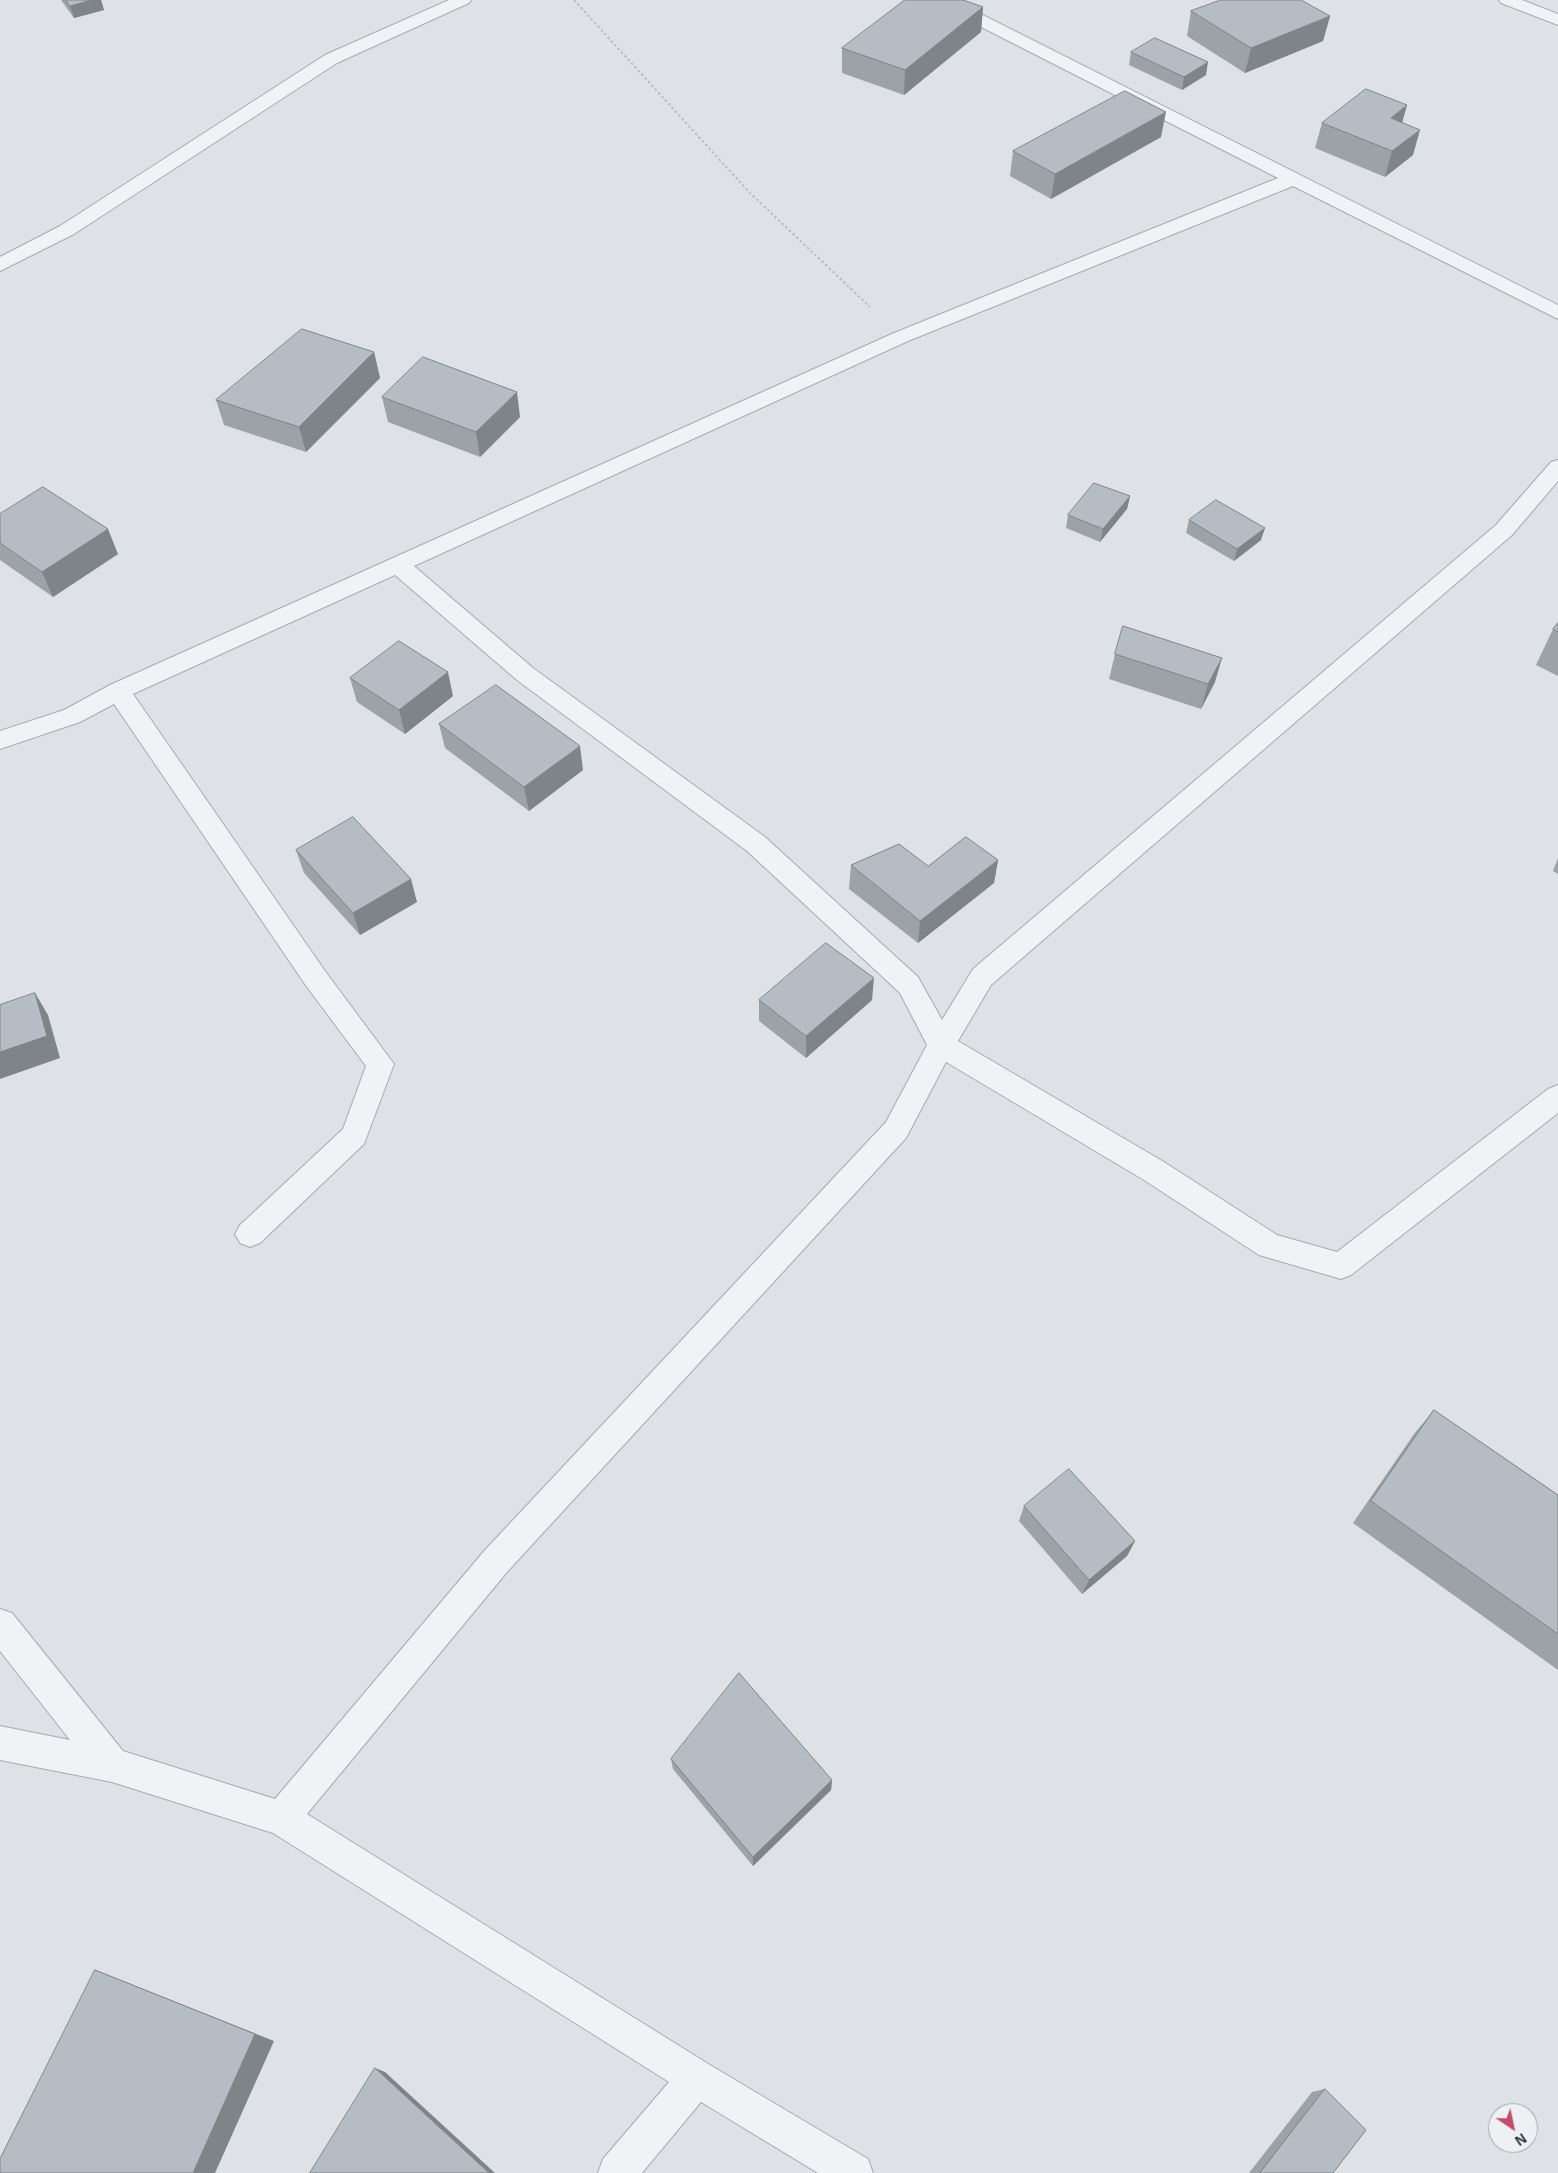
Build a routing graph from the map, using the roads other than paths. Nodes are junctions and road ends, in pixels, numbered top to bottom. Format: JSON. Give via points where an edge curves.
{"nodes":[{"id":1,"x":463,"y":0,"type":"edge"},
{"id":2,"x":940,"y":0,"type":"edge"},
{"id":3,"x":1507,"y":0,"type":"edge"},
{"id":4,"x":1558,"y":20,"type":"edge"},
{"id":5,"x":1293,"y":180,"type":"junction"},
{"id":6,"x":0,"y":264,"type":"edge"},
{"id":7,"x":1558,"y":313,"type":"edge"},
{"id":8,"x":1558,"y":467,"type":"edge"},
{"id":9,"x":398,"y":565,"type":"junction"},
{"id":10,"x":118,"y":691,"type":"junction"},
{"id":11,"x":0,"y":740,"type":"edge"},
{"id":12,"x":941,"y":1045,"type":"junction"},
{"id":13,"x":1558,"y":1097,"type":"edge"},
{"id":14,"x":250,"y":1234,"type":"dead end"},
{"id":15,"x":0,"y":1625,"type":"edge"},
{"id":16,"x":0,"y":1743,"type":"edge"},
{"id":17,"x":112,"y":1765,"type":"junction"},
{"id":18,"x":281,"y":1818,"type":"junction"},
{"id":19,"x":697,"y":2078,"type":"junction"},
{"id":20,"x":617,"y":2173,"type":"edge"},
{"id":21,"x":854,"y":2173,"type":"edge"}],
"edges":[{"from":1,"to":6,"type":"street","via":[[331,59],[67,230]]},
{"from":2,"to":5,"type":"street"},
{"from":3,"to":4,"type":"street"},
{"from":5,"to":7,"type":"street"},
{"from":5,"to":9,"type":"street","via":[[901,338]]},
{"from":8,"to":12,"type":"street","via":[[1504,530],[982,977]]},
{"from":9,"to":10,"type":"street"},
{"from":9,"to":12,"type":"street","via":[[524,674],[756,844],[909,985]]},
{"from":10,"to":11,"type":"street","via":[[72,716]]},
{"from":10,"to":14,"type":"street","via":[[316,979],[380,1064],[354,1136]]},
{"from":12,"to":13,"type":"street","via":[[1154,1171],[1269,1246],[1341,1266]]},
{"from":12,"to":18,"type":"street","via":[[896,1130],[496,1561]]},
{"from":15,"to":17,"type":"street"},
{"from":16,"to":17,"type":"street"},
{"from":17,"to":18,"type":"street"},
{"from":18,"to":19,"type":"street"},
{"from":19,"to":20,"type":"street"},
{"from":19,"to":21,"type":"street"}]}
